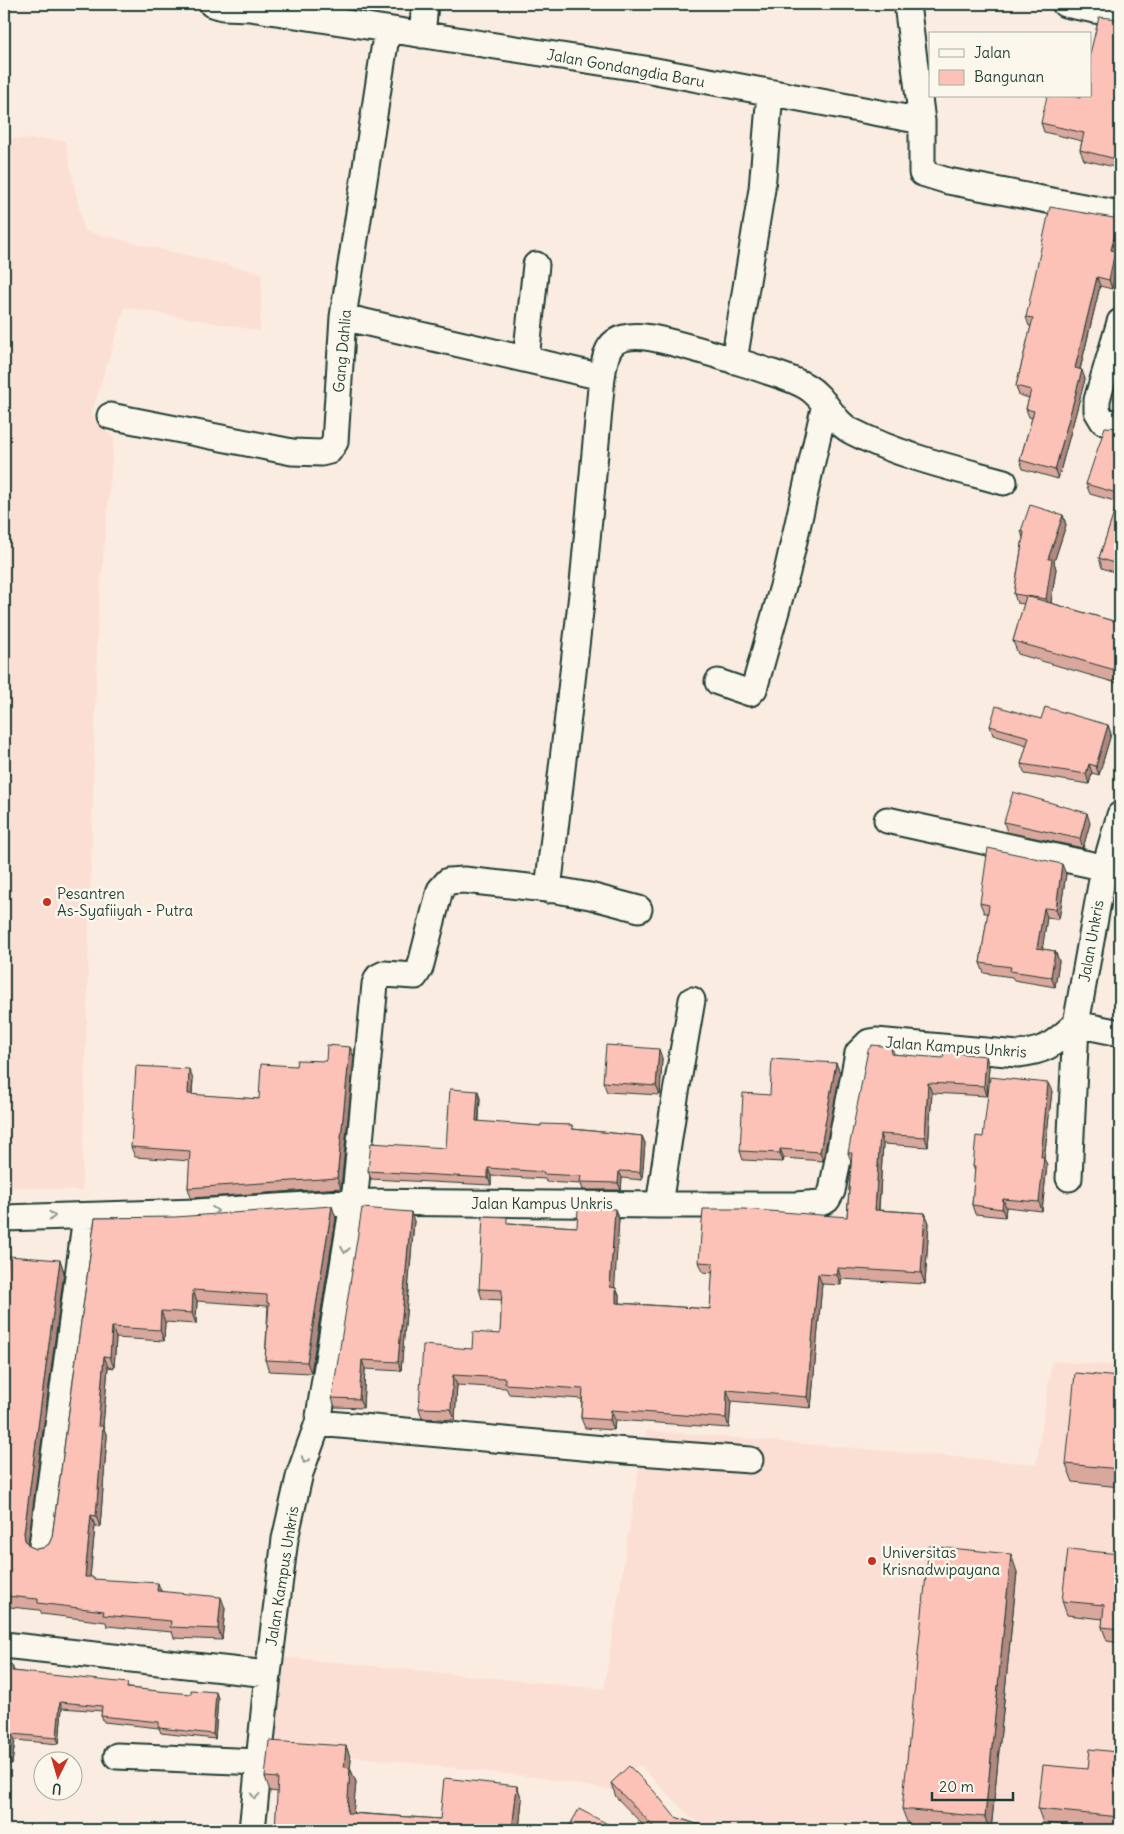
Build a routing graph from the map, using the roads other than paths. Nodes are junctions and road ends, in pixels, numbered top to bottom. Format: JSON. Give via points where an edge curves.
{"nodes":[{"id":1,"x":212,"y":4,"type":"edge"},
{"id":2,"x":425,"y":4,"type":"edge"},
{"id":3,"x":908,"y":4,"type":"edge"},
{"id":4,"x":1065,"y":4,"type":"edge"},
{"id":5,"x":1120,"y":15,"type":"edge"},
{"id":6,"x":388,"y":30,"type":"junction"},
{"id":7,"x":422,"y":35,"type":"junction"},
{"id":8,"x":770,"y":93,"type":"junction"},
{"id":9,"x":922,"y":121,"type":"junction"},
{"id":10,"x":1120,"y":214,"type":"edge"},
{"id":11,"x":536,"y":265,"type":"dead end"},
{"id":12,"x":343,"y":317,"type":"junction"},
{"id":13,"x":1120,"y":322,"type":"edge"},
{"id":14,"x":526,"y":359,"type":"junction"},
{"id":15,"x":734,"y":360,"type":"junction"},
{"id":16,"x":602,"y":377,"type":"junction"},
{"id":17,"x":825,"y":404,"type":"junction"},
{"id":18,"x":110,"y":416,"type":"dead end"},
{"id":19,"x":1120,"y":424,"type":"edge"},
{"id":20,"x":1004,"y":482,"type":"dead end"},
{"id":21,"x":718,"y":682,"type":"dead end"},
{"id":22,"x":1120,"y":815,"type":"edge"},
{"id":23,"x":887,"y":820,"type":"dead end"},
{"id":24,"x":1112,"y":870,"type":"edge"},
{"id":25,"x":548,"y":890,"type":"junction"},
{"id":26,"x":639,"y":909,"type":"dead end"},
{"id":27,"x":692,"y":1000,"type":"dead end"},
{"id":28,"x":1076,"y":1024,"type":"junction"},
{"id":29,"x":1120,"y":1033,"type":"edge"},
{"id":30,"x":1068,"y":1178,"type":"dead end"},
{"id":31,"x":354,"y":1202,"type":"junction"},
{"id":32,"x":659,"y":1205,"type":"junction"},
{"id":33,"x":86,"y":1216,"type":"junction"},
{"id":34,"x":4,"y":1218,"type":"edge"},
{"id":35,"x":318,"y":1423,"type":"junction"},
{"id":36,"x":750,"y":1460,"type":"dead end"},
{"id":37,"x":42,"y":1546,"type":"edge"},
{"id":38,"x":4,"y":1645,"type":"edge"},
{"id":39,"x":268,"y":1674,"type":"junction"},
{"id":40,"x":117,"y":1756,"type":"dead end"},
{"id":41,"x":259,"y":1762,"type":"junction"},
{"id":42,"x":252,"y":1830,"type":"edge"}],
"edges":[{"from":1,"to":6,"type":"street","name":"Jalan Gondangdia Baru"},
{"from":2,"to":7,"type":"street"},
{"from":3,"to":9,"type":"street"},
{"from":4,"to":5,"type":"street"},
{"from":6,"to":7,"type":"street","name":"Jalan Gondangdia Baru"},
{"from":6,"to":12,"type":"street","name":"Gang Dahlia"},
{"from":7,"to":8,"type":"street","name":"Jalan Gondangdia Baru","via":[[645,69]]},
{"from":8,"to":9,"type":"street","name":"Jalan Gondangdia Baru"},
{"from":8,"to":15,"type":"street","via":[[762,189]]},
{"from":9,"to":10,"type":"street","via":[[922,173],[948,181]]},
{"from":11,"to":14,"type":"street"},
{"from":12,"to":14,"type":"street"},
{"from":12,"to":18,"type":"street","name":"Gang Dahlia","via":[[335,442],[329,451],[321,454],[292,452]]},
{"from":13,"to":19,"type":"street","via":[[1096,411],[1103,421]]},
{"from":14,"to":16,"type":"street"},
{"from":15,"to":16,"type":"street","via":[[651,338],[628,337],[615,342],[609,349]]},
{"from":15,"to":17,"type":"street","via":[[794,380],[809,388]]},
{"from":16,"to":25,"type":"street","via":[[582,594]]},
{"from":17,"to":20,"type":"street","via":[[850,431],[868,439]]},
{"from":17,"to":21,"type":"street","via":[[787,572],[754,689],[750,693]]},
{"from":22,"to":24,"type":"street","name":"Jalan Unkris"},
{"from":23,"to":24,"type":"street"},
{"from":24,"to":28,"type":"street","name":"Jalan Unkris"},
{"from":25,"to":26,"type":"street","via":[[590,896]]},
{"from":25,"to":31,"type":"street","via":[[448,881],[440,890],[420,968],[415,976],[384,974],[378,977]]},
{"from":27,"to":32,"type":"street"},
{"from":28,"to":29,"type":"street"},
{"from":28,"to":30,"type":"street","name":"Jalan Unkris"},
{"from":28,"to":32,"type":"street","name":"Jalan Kampus Unkris","via":[[1037,1052],[1018,1054],[870,1042],[858,1053],[832,1191],[827,1200],[796,1205]]},
{"from":31,"to":32,"type":"street","name":"Jalan Kampus Unkris"},
{"from":33,"to":31,"type":"street","one_way":true},
{"from":31,"to":35,"type":"street","name":"Jalan Kampus Unkris","one_way":true},
{"from":34,"to":33,"type":"street","one_way":true},
{"from":33,"to":37,"type":"street"},
{"from":35,"to":36,"type":"street"},
{"from":35,"to":39,"type":"street","name":"Jalan Kampus Unkris","one_way":true,"via":[[300,1472],[284,1539]]},
{"from":38,"to":39,"type":"street"},
{"from":39,"to":41,"type":"street","name":"Jalan Kampus Unkris"},
{"from":40,"to":41,"type":"street"},
{"from":41,"to":42,"type":"street","name":"Jalan Kampus Unkris","one_way":true}]}
